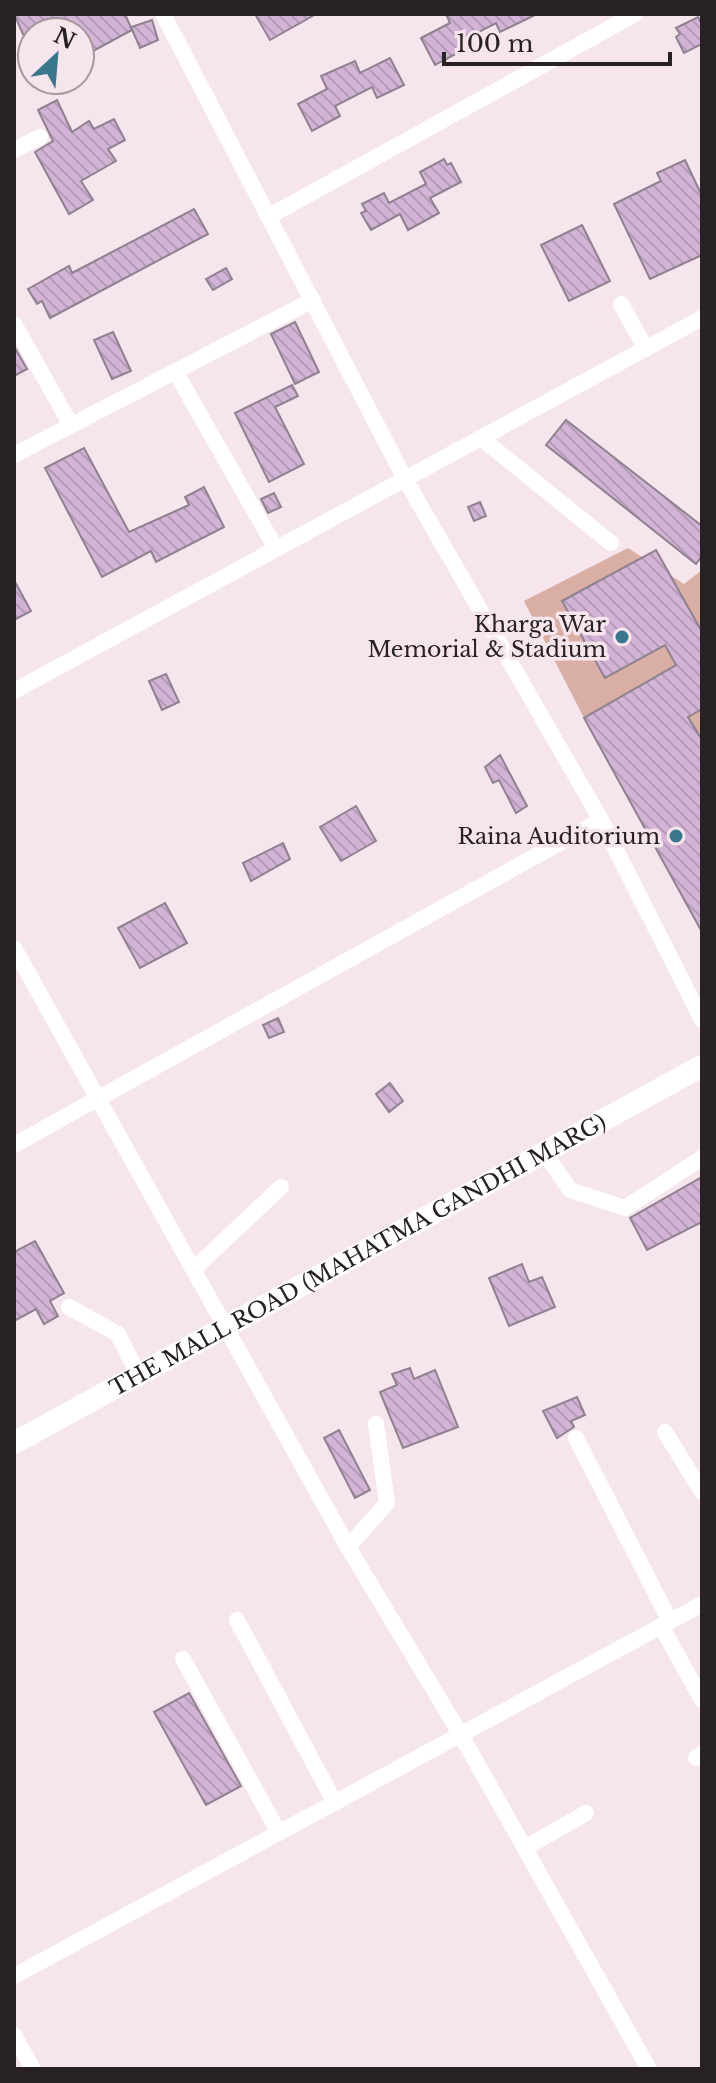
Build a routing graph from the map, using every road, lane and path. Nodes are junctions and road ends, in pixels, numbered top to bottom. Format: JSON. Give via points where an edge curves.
{"nodes":[{"id":1,"x":163,"y":14,"type":"edge"},
{"id":2,"x":635,"y":14,"type":"edge"},
{"id":3,"x":40,"y":137,"type":"dead end"},
{"id":4,"x":14,"y":150,"type":"edge"},
{"id":5,"x":268,"y":217,"type":"junction"},
{"id":6,"x":313,"y":300,"type":"junction"},
{"id":7,"x":621,"y":304,"type":"dead end"},
{"id":8,"x":702,"y":318,"type":"edge"},
{"id":9,"x":14,"y":324,"type":"edge"},
{"id":10,"x":646,"y":349,"type":"junction"},
{"id":11,"x":175,"y":371,"type":"junction"},
{"id":12,"x":71,"y":425,"type":"junction"},
{"id":13,"x":481,"y":438,"type":"junction"},
{"id":14,"x":14,"y":455,"type":"edge"},
{"id":15,"x":405,"y":479,"type":"junction"},
{"id":16,"x":611,"y":543,"type":"dead end"},
{"id":17,"x":275,"y":547,"type":"junction"},
{"id":18,"x":14,"y":691,"type":"edge"},
{"id":19,"x":601,"y":820,"type":"junction"},
{"id":20,"x":14,"y":948,"type":"edge"},
{"id":21,"x":702,"y":1020,"type":"edge"},
{"id":22,"x":702,"y":1066,"type":"edge"},
{"id":23,"x":100,"y":1097,"type":"junction"},
{"id":24,"x":14,"y":1145,"type":"edge"},
{"id":25,"x":543,"y":1151,"type":"junction"},
{"id":26,"x":702,"y":1158,"type":"edge"},
{"id":27,"x":281,"y":1187,"type":"dead end"},
{"id":28,"x":195,"y":1268,"type":"junction"},
{"id":29,"x":69,"y":1307,"type":"dead end"},
{"id":30,"x":227,"y":1325,"type":"junction"},
{"id":31,"x":138,"y":1374,"type":"junction"},
{"id":32,"x":376,"y":1424,"type":"dead end"},
{"id":33,"x":665,"y":1432,"type":"dead end"},
{"id":34,"x":576,"y":1438,"type":"dead end"},
{"id":35,"x":14,"y":1443,"type":"edge"},
{"id":36,"x":702,"y":1492,"type":"edge"},
{"id":37,"x":348,"y":1547,"type":"junction"},
{"id":38,"x":702,"y":1604,"type":"edge"},
{"id":39,"x":237,"y":1620,"type":"dead end"},
{"id":40,"x":666,"y":1624,"type":"junction"},
{"id":41,"x":183,"y":1659,"type":"dead end"},
{"id":42,"x":702,"y":1700,"type":"edge"},
{"id":43,"x":461,"y":1735,"type":"junction"},
{"id":44,"x":335,"y":1803,"type":"junction"},
{"id":45,"x":586,"y":1813,"type":"dead end"},
{"id":46,"x":279,"y":1833,"type":"junction"},
{"id":47,"x":525,"y":1848,"type":"junction"},
{"id":48,"x":14,"y":1976,"type":"edge"},
{"id":49,"x":14,"y":2035,"type":"edge"},
{"id":50,"x":33,"y":2069,"type":"edge"},
{"id":51,"x":649,"y":2069,"type":"edge"}],
"edges":[{"from":1,"to":5,"type":"street"},
{"from":2,"to":5,"type":"street"},
{"from":3,"to":4,"type":"street"},
{"from":5,"to":6,"type":"street"},
{"from":6,"to":11,"type":"street"},
{"from":6,"to":15,"type":"street"},
{"from":7,"to":10,"type":"street"},
{"from":8,"to":10,"type":"street"},
{"from":9,"to":12,"type":"street"},
{"from":10,"to":13,"type":"street"},
{"from":11,"to":12,"type":"street"},
{"from":11,"to":17,"type":"street"},
{"from":12,"to":14,"type":"street"},
{"from":13,"to":15,"type":"street"},
{"from":13,"to":16,"type":"street"},
{"from":15,"to":17,"type":"street"},
{"from":15,"to":19,"type":"street"},
{"from":17,"to":18,"type":"street"},
{"from":19,"to":21,"type":"street"},
{"from":19,"to":23,"type":"street"},
{"from":20,"to":23,"type":"street"},
{"from":22,"to":25,"type":"street","name":"THE MALL ROAD (MAHATMA GANDHI MARG)"},
{"from":23,"to":24,"type":"street"},
{"from":23,"to":28,"type":"street"},
{"from":25,"to":26,"type":"street","via":[[570,1190],[625,1208]]},
{"from":25,"to":30,"type":"street","name":"THE MALL ROAD (MAHATMA GANDHI MARG)"},
{"from":27,"to":28,"type":"street"},
{"from":28,"to":30,"type":"street"},
{"from":29,"to":31,"type":"street","via":[[118,1334]]},
{"from":30,"to":31,"type":"street","name":"THE MALL ROAD (MAHATMA GANDHI MARG)"},
{"from":30,"to":37,"type":"street"},
{"from":31,"to":35,"type":"street","name":"THE MALL ROAD (MAHATMA GANDHI MARG)"},
{"from":32,"to":37,"type":"street","via":[[387,1503]]},
{"from":33,"to":36,"type":"street"},
{"from":34,"to":40,"type":"street"},
{"from":37,"to":43,"type":"street"},
{"from":38,"to":40,"type":"street"},
{"from":39,"to":44,"type":"street"},
{"from":40,"to":42,"type":"street"},
{"from":40,"to":43,"type":"street"},
{"from":41,"to":46,"type":"street"},
{"from":43,"to":44,"type":"street"},
{"from":43,"to":47,"type":"street"},
{"from":44,"to":46,"type":"street"},
{"from":45,"to":47,"type":"street"},
{"from":46,"to":48,"type":"street"},
{"from":47,"to":51,"type":"street"},
{"from":49,"to":50,"type":"street"}]}
